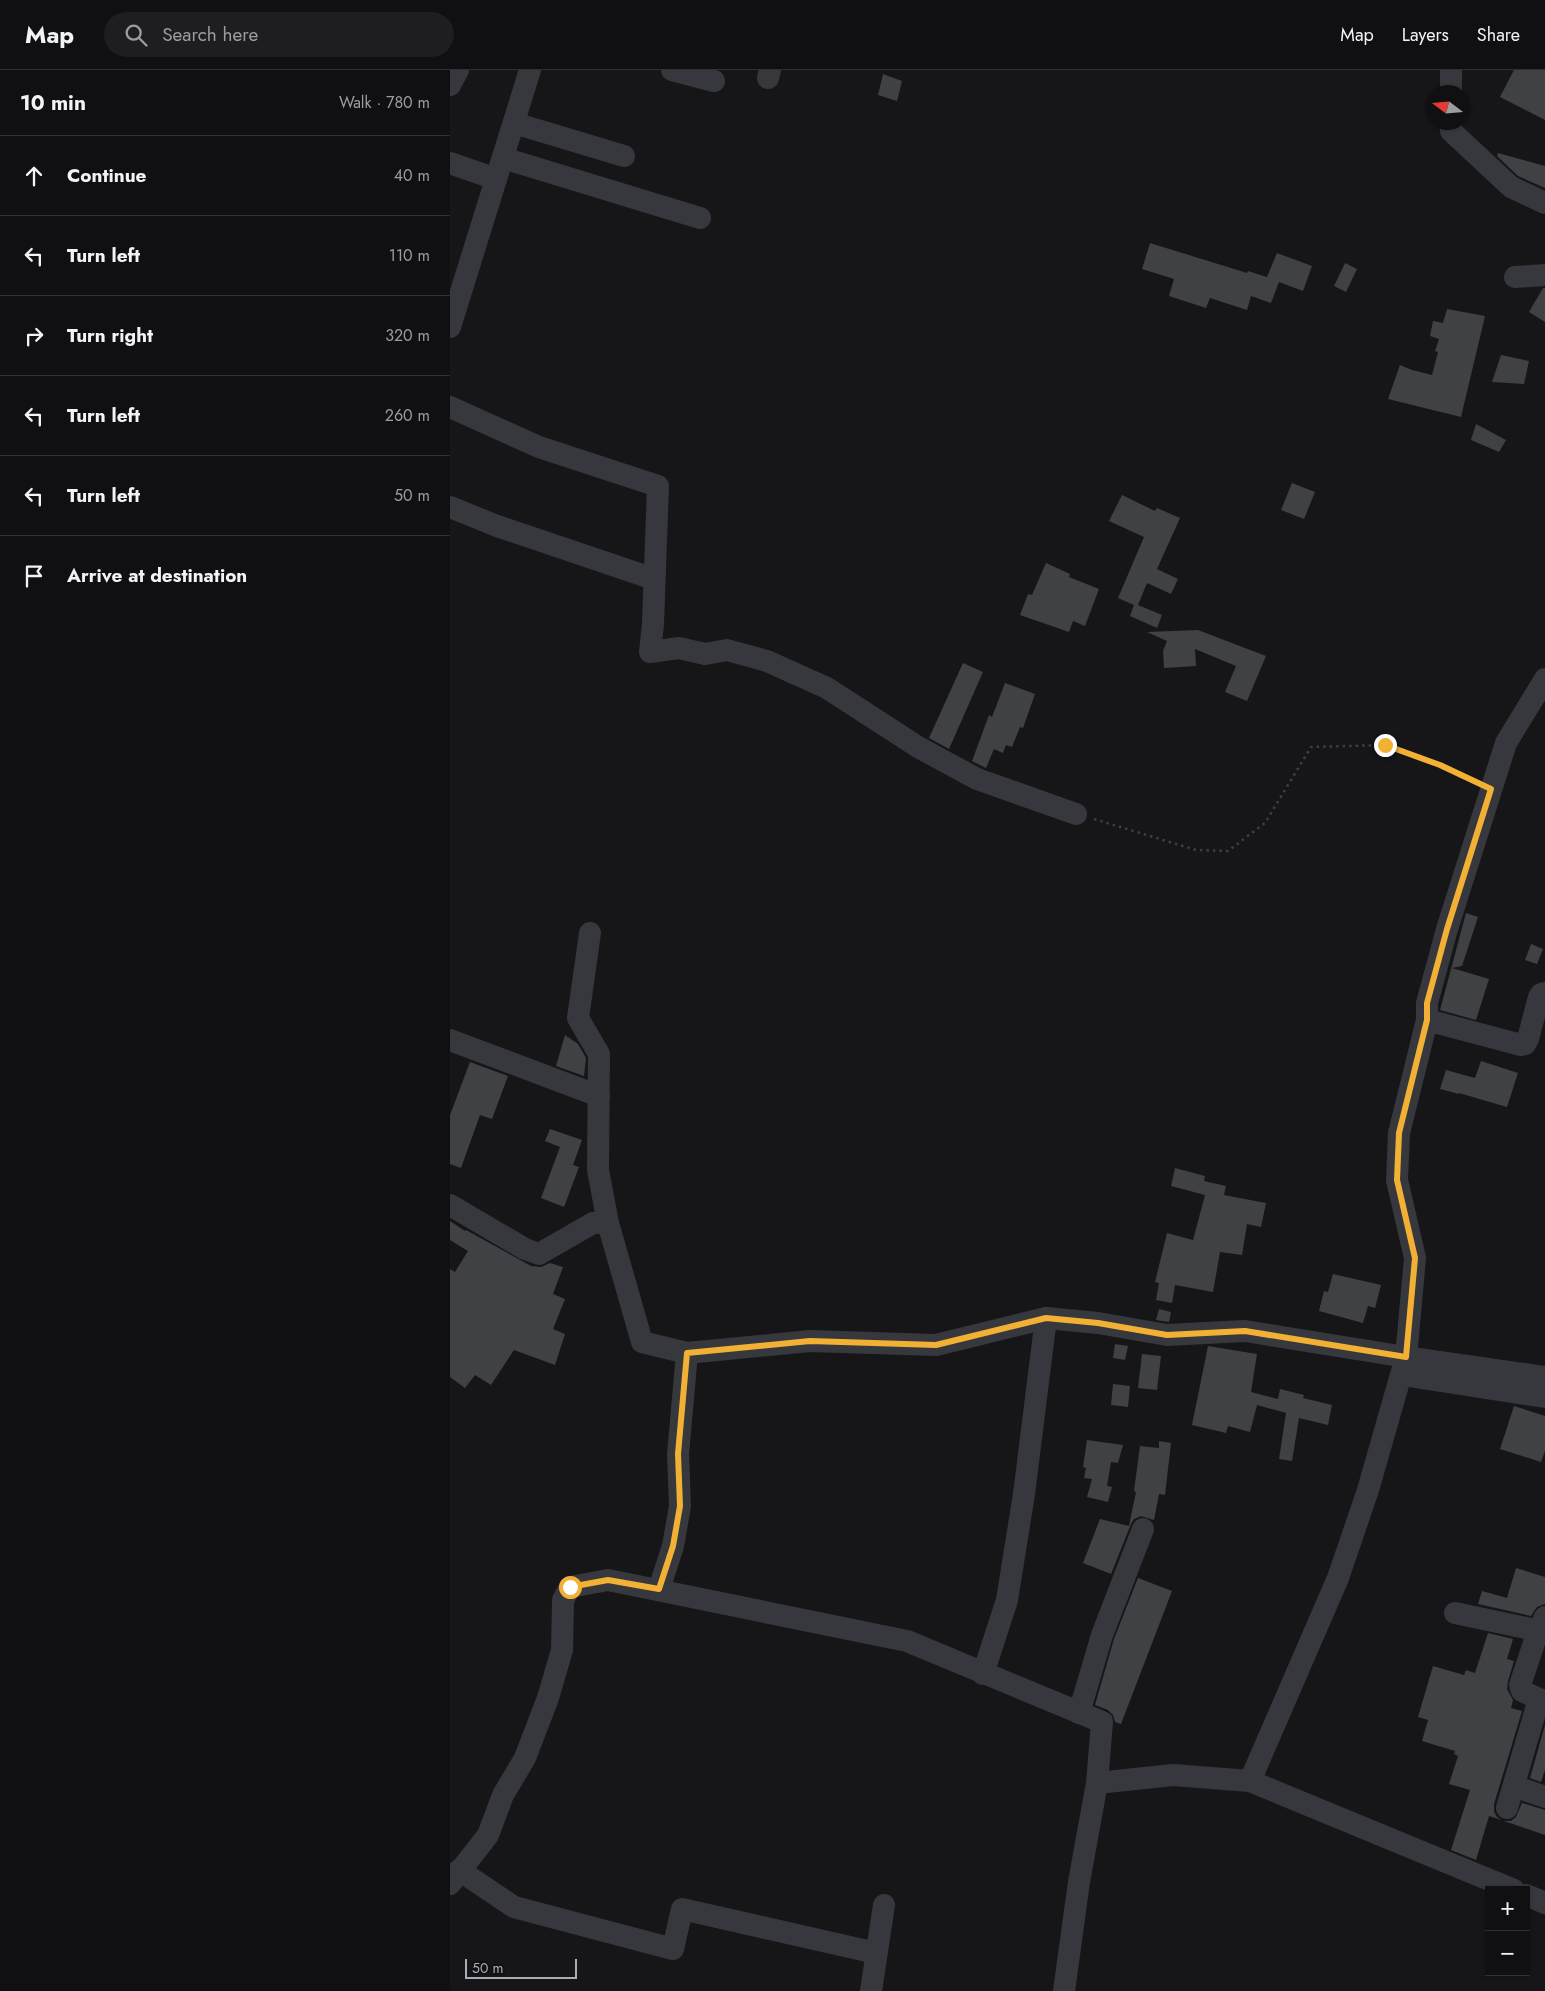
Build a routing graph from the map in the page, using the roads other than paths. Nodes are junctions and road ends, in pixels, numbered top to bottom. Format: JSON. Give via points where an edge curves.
{"nodes":[{"id":1,"x":458,"y":70,"type":"edge"},
{"id":2,"x":530,"y":70,"type":"edge"},
{"id":3,"x":672,"y":70,"type":"edge"},
{"id":4,"x":1451,"y":70,"type":"edge"},
{"id":5,"x":714,"y":81,"type":"dead end"},
{"id":6,"x":450,"y":85,"type":"edge"},
{"id":7,"x":1451,"y":85,"type":"edge"},
{"id":8,"x":514,"y":123,"type":"junction"},
{"id":9,"x":1450,"y":130,"type":"edge"},
{"id":10,"x":624,"y":156,"type":"dead end"},
{"id":11,"x":450,"y":163,"type":"edge"},
{"id":12,"x":499,"y":169,"type":"junction"},
{"id":13,"x":1545,"y":203,"type":"edge"},
{"id":14,"x":700,"y":218,"type":"dead end"},
{"id":15,"x":1545,"y":275,"type":"edge"},
{"id":16,"x":1515,"y":277,"type":"dead end"},
{"id":17,"x":450,"y":327,"type":"edge"},
{"id":18,"x":450,"y":407,"type":"edge"},
{"id":19,"x":450,"y":507,"type":"edge"},
{"id":20,"x":654,"y":579,"type":"junction"},
{"id":21,"x":1545,"y":679,"type":"edge"},
{"id":22,"x":1076,"y":814,"type":"road end"},
{"id":23,"x":590,"y":933,"type":"dead end"},
{"id":24,"x":1545,"y":994,"type":"edge"},
{"id":25,"x":1427,"y":1020,"type":"junction"},
{"id":26,"x":450,"y":1040,"type":"edge"},
{"id":27,"x":599,"y":1096,"type":"junction"},
{"id":28,"x":450,"y":1205,"type":"edge"},
{"id":29,"x":608,"y":1223,"type":"junction"},
{"id":30,"x":1046,"y":1318,"type":"junction"},
{"id":31,"x":687,"y":1353,"type":"junction"},
{"id":32,"x":1404,"y":1366,"type":"junction"},
{"id":33,"x":1545,"y":1377,"type":"edge"},
{"id":34,"x":1545,"y":1397,"type":"edge"},
{"id":35,"x":1143,"y":1529,"type":"dead end"},
{"id":36,"x":659,"y":1589,"type":"junction"},
{"id":37,"x":1454,"y":1613,"type":"dead end"},
{"id":38,"x":1542,"y":1624,"type":"edge"},
{"id":39,"x":984,"y":1674,"type":"junction"},
{"id":40,"x":1079,"y":1713,"type":"junction"},
{"id":41,"x":1250,"y":1781,"type":"junction"},
{"id":42,"x":1097,"y":1784,"type":"junction"},
{"id":43,"x":1514,"y":1786,"type":"junction"},
{"id":44,"x":1545,"y":1797,"type":"edge"},
{"id":45,"x":1507,"y":1808,"type":"dead end"},
{"id":46,"x":454,"y":1877,"type":"edge"},
{"id":47,"x":1504,"y":1886,"type":"edge"},
{"id":48,"x":1530,"y":1897,"type":"edge"},
{"id":49,"x":1545,"y":1903,"type":"edge"},
{"id":50,"x":884,"y":1905,"type":"dead end"},
{"id":51,"x":876,"y":1953,"type":"junction"},
{"id":52,"x":871,"y":1991,"type":"edge"},
{"id":53,"x":1064,"y":1991,"type":"edge"}],
"edges":[{"from":1,"to":6,"type":"street"},
{"from":2,"to":8,"type":"street"},
{"from":3,"to":5,"type":"street"},
{"from":4,"to":7,"type":"street"},
{"from":8,"to":10,"type":"street"},
{"from":8,"to":12,"type":"street"},
{"from":9,"to":13,"type":"street","via":[[1511,187]]},
{"from":11,"to":12,"type":"street"},
{"from":12,"to":14,"type":"street"},
{"from":12,"to":17,"type":"street"},
{"from":15,"to":16,"type":"street"},
{"from":18,"to":20,"type":"street","via":[[539,447],[658,486]]},
{"from":19,"to":20,"type":"street","via":[[496,526]]},
{"from":20,"to":22,"type":"street","via":[[650,652],[679,648],[705,654],[727,650],[767,661],[826,688],[918,748],[977,779]]},
{"from":21,"to":25,"type":"street","via":[[1506,743],[1447,929],[1427,1003]]},
{"from":23,"to":27,"type":"street","via":[[578,1018],[599,1054]]},
{"from":24,"to":25,"type":"street","via":[[1539,996],[1525,1044]]},
{"from":25,"to":32,"type":"street","via":[[1399,1133],[1397,1180],[1415,1258]]},
{"from":26,"to":27,"type":"street"},
{"from":27,"to":29,"type":"street","via":[[598,1170]]},
{"from":28,"to":29,"type":"street","via":[[539,1254],[593,1223]]},
{"from":29,"to":31,"type":"street","via":[[642,1342]]},
{"from":30,"to":31,"type":"street","via":[[936,1345],[810,1341]]},
{"from":30,"to":32,"type":"street","via":[[1167,1335],[1245,1331]]},
{"from":30,"to":39,"type":"street","via":[[1007,1600]]},
{"from":31,"to":36,"type":"street","via":[[678,1454],[680,1506],[673,1546]]},
{"from":32,"to":33,"type":"street"},
{"from":32,"to":34,"type":"street"},
{"from":32,"to":41,"type":"street","via":[[1338,1578]]},
{"from":35,"to":40,"type":"street","via":[[1102,1635]]},
{"from":36,"to":39,"type":"street","via":[[907,1641]]},
{"from":36,"to":46,"type":"street","via":[[608,1580],[570,1587],[563,1600],[562,1650],[525,1758],[503,1795],[488,1835]]},
{"from":37,"to":38,"type":"street"},
{"from":38,"to":43,"type":"street","via":[[1520,1685],[1522,1691],[1538,1701]]},
{"from":39,"to":40,"type":"street"},
{"from":40,"to":42,"type":"street","via":[[1102,1722]]},
{"from":41,"to":42,"type":"street","via":[[1173,1775]]},
{"from":41,"to":47,"type":"street"},
{"from":42,"to":53,"type":"street"},
{"from":43,"to":44,"type":"street"},
{"from":43,"to":45,"type":"street"},
{"from":46,"to":51,"type":"street","via":[[514,1907],[673,1949],[682,1908]]},
{"from":48,"to":49,"type":"street"},
{"from":50,"to":51,"type":"street"},
{"from":51,"to":52,"type":"street"}]}
